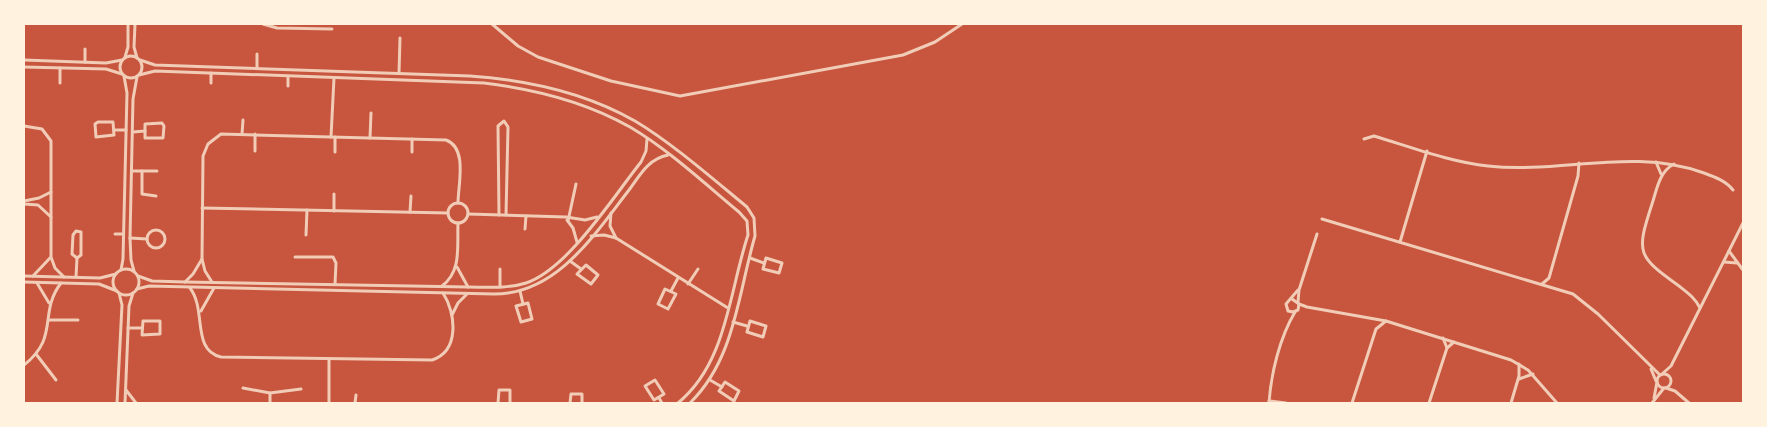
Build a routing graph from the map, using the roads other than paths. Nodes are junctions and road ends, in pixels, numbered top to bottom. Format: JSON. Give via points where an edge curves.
{"nodes":[{"id":1,"x":128,"y":24,"type":"edge"},
{"id":2,"x":135,"y":24,"type":"edge"},
{"id":3,"x":263,"y":24,"type":"edge"},
{"id":4,"x":492,"y":24,"type":"edge"},
{"id":5,"x":962,"y":24,"type":"edge"},
{"id":6,"x":332,"y":30,"type":"dead end"},
{"id":7,"x":400,"y":38,"type":"dead end"},
{"id":8,"x":85,"y":49,"type":"dead end"},
{"id":9,"x":257,"y":54,"type":"dead end"},
{"id":10,"x":123,"y":59,"type":"junction"},
{"id":11,"x":139,"y":59,"type":"junction"},
{"id":12,"x":24,"y":60,"type":"edge"},
{"id":13,"x":85,"y":62,"type":"junction"},
{"id":14,"x":106,"y":63,"type":"junction"},
{"id":15,"x":24,"y":67,"type":"edge"},
{"id":16,"x":60,"y":68,"type":"junction"},
{"id":17,"x":257,"y":68,"type":"junction"},
{"id":18,"x":106,"y":69,"type":"junction"},
{"id":19,"x":211,"y":73,"type":"junction"},
{"id":20,"x":399,"y":73,"type":"junction"},
{"id":21,"x":415,"y":74,"type":"junction"},
{"id":22,"x":123,"y":75,"type":"junction"},
{"id":23,"x":138,"y":76,"type":"junction"},
{"id":24,"x":288,"y":76,"type":"junction"},
{"id":25,"x":334,"y":78,"type":"junction"},
{"id":26,"x":415,"y":81,"type":"junction"},
{"id":27,"x":60,"y":83,"type":"dead end"},
{"id":28,"x":211,"y":83,"type":"dead end"},
{"id":29,"x":288,"y":86,"type":"dead end"},
{"id":30,"x":371,"y":113,"type":"dead end"},
{"id":31,"x":242,"y":120,"type":"dead end"},
{"id":32,"x":24,"y":126,"type":"edge"},
{"id":33,"x":114,"y":130,"type":"junction"},
{"id":34,"x":126,"y":130,"type":"junction"},
{"id":35,"x":145,"y":131,"type":"junction"},
{"id":36,"x":133,"y":132,"type":"junction"},
{"id":37,"x":242,"y":134,"type":"junction"},
{"id":38,"x":255,"y":134,"type":"junction"},
{"id":39,"x":333,"y":137,"type":"junction"},
{"id":40,"x":370,"y":138,"type":"junction"},
{"id":41,"x":647,"y":138,"type":"junction"},
{"id":42,"x":412,"y":139,"type":"junction"},
{"id":43,"x":1364,"y":139,"type":"dead end"},
{"id":44,"x":255,"y":151,"type":"dead end"},
{"id":45,"x":1428,"y":151,"type":"junction"},
{"id":46,"x":335,"y":152,"type":"dead end"},
{"id":47,"x":412,"y":152,"type":"dead end"},
{"id":48,"x":668,"y":155,"type":"junction"},
{"id":49,"x":1655,"y":161,"type":"junction"},
{"id":50,"x":642,"y":162,"type":"junction"},
{"id":51,"x":1579,"y":163,"type":"junction"},
{"id":52,"x":1674,"y":164,"type":"junction"},
{"id":53,"x":646,"y":166,"type":"junction"},
{"id":54,"x":132,"y":171,"type":"junction"},
{"id":55,"x":142,"y":171,"type":"junction"},
{"id":56,"x":157,"y":171,"type":"dead end"},
{"id":57,"x":1662,"y":175,"type":"junction"},
{"id":58,"x":576,"y":184,"type":"dead end"},
{"id":59,"x":1733,"y":190,"type":"dead end"},
{"id":60,"x":52,"y":192,"type":"junction"},
{"id":61,"x":334,"y":194,"type":"dead end"},
{"id":62,"x":156,"y":196,"type":"dead end"},
{"id":63,"x":411,"y":196,"type":"dead end"},
{"id":64,"x":24,"y":202,"type":"edge"},
{"id":65,"x":458,"y":203,"type":"junction"},
{"id":66,"x":202,"y":208,"type":"junction"},
{"id":67,"x":307,"y":210,"type":"junction"},
{"id":68,"x":334,"y":210,"type":"junction"},
{"id":69,"x":410,"y":212,"type":"junction"},
{"id":70,"x":612,"y":212,"type":"junction"},
{"id":71,"x":448,"y":213,"type":"junction"},
{"id":72,"x":468,"y":214,"type":"junction"},
{"id":73,"x":499,"y":215,"type":"junction"},
{"id":74,"x":506,"y":215,"type":"junction"},
{"id":75,"x":526,"y":216,"type":"junction"},
{"id":76,"x":51,"y":217,"type":"junction"},
{"id":77,"x":598,"y":217,"type":"junction"},
{"id":78,"x":569,"y":219,"type":"junction"},
{"id":79,"x":1322,"y":219,"type":"dead end"},
{"id":80,"x":458,"y":223,"type":"junction"},
{"id":81,"x":1743,"y":223,"type":"edge"},
{"id":82,"x":525,"y":229,"type":"dead end"},
{"id":83,"x":115,"y":234,"type":"dead end"},
{"id":84,"x":123,"y":234,"type":"junction"},
{"id":85,"x":1317,"y":234,"type":"dead end"},
{"id":86,"x":306,"y":235,"type":"dead end"},
{"id":87,"x":591,"y":236,"type":"junction"},
{"id":88,"x":130,"y":238,"type":"junction"},
{"id":89,"x":616,"y":238,"type":"junction"},
{"id":90,"x":147,"y":239,"type":"junction"},
{"id":91,"x":578,"y":242,"type":"junction"},
{"id":92,"x":1400,"y":242,"type":"junction"},
{"id":93,"x":1729,"y":251,"type":"junction"},
{"id":94,"x":51,"y":257,"type":"junction"},
{"id":95,"x":295,"y":257,"type":"dead end"},
{"id":96,"x":77,"y":258,"type":"junction"},
{"id":97,"x":750,"y":258,"type":"junction"},
{"id":98,"x":202,"y":259,"type":"junction"},
{"id":99,"x":570,"y":261,"type":"junction"},
{"id":100,"x":1724,"y":262,"type":"junction"},
{"id":101,"x":764,"y":263,"type":"junction"},
{"id":102,"x":1737,"y":264,"type":"junction"},
{"id":103,"x":457,"y":267,"type":"junction"},
{"id":104,"x":500,"y":268,"type":"dead end"},
{"id":105,"x":581,"y":269,"type":"junction"},
{"id":106,"x":698,"y":269,"type":"dead end"},
{"id":107,"x":121,"y":270,"type":"junction"},
{"id":108,"x":1743,"y":270,"type":"edge"},
{"id":109,"x":134,"y":271,"type":"junction"},
{"id":110,"x":116,"y":274,"type":"junction"},
{"id":111,"x":24,"y":276,"type":"edge"},
{"id":112,"x":33,"y":276,"type":"junction"},
{"id":113,"x":64,"y":276,"type":"junction"},
{"id":114,"x":138,"y":276,"type":"junction"},
{"id":115,"x":76,"y":277,"type":"junction"},
{"id":116,"x":100,"y":278,"type":"junction"},
{"id":117,"x":678,"y":278,"type":"junction"},
{"id":118,"x":1549,"y":278,"type":"junction"},
{"id":119,"x":154,"y":281,"type":"junction"},
{"id":120,"x":24,"y":282,"type":"edge"},
{"id":121,"x":185,"y":282,"type":"junction"},
{"id":122,"x":212,"y":282,"type":"junction"},
{"id":123,"x":37,"y":283,"type":"junction"},
{"id":124,"x":61,"y":284,"type":"junction"},
{"id":125,"x":99,"y":284,"type":"junction"},
{"id":126,"x":335,"y":284,"type":"junction"},
{"id":127,"x":688,"y":284,"type":"junction"},
{"id":128,"x":1542,"y":284,"type":"junction"},
{"id":129,"x":423,"y":286,"type":"junction"},
{"id":130,"x":154,"y":287,"type":"junction"},
{"id":131,"x":441,"y":287,"type":"junction"},
{"id":132,"x":468,"y":287,"type":"junction"},
{"id":133,"x":500,"y":287,"type":"junction"},
{"id":134,"x":1553,"y":287,"type":"junction"},
{"id":135,"x":190,"y":288,"type":"junction"},
{"id":136,"x":214,"y":288,"type":"junction"},
{"id":137,"x":137,"y":289,"type":"junction"},
{"id":138,"x":1298,"y":290,"type":"junction"},
{"id":139,"x":520,"y":291,"type":"junction"},
{"id":140,"x":671,"y":291,"type":"junction"},
{"id":141,"x":118,"y":292,"type":"junction"},
{"id":142,"x":423,"y":292,"type":"junction"},
{"id":143,"x":133,"y":293,"type":"junction"},
{"id":144,"x":443,"y":293,"type":"junction"},
{"id":145,"x":468,"y":293,"type":"junction"},
{"id":146,"x":1693,"y":296,"type":"junction"},
{"id":147,"x":1706,"y":296,"type":"junction"},
{"id":148,"x":1292,"y":299,"type":"junction"},
{"id":149,"x":1299,"y":303,"type":"junction"},
{"id":150,"x":49,"y":304,"type":"junction"},
{"id":151,"x":523,"y":304,"type":"junction"},
{"id":152,"x":728,"y":308,"type":"junction"},
{"id":153,"x":1287,"y":308,"type":"junction"},
{"id":154,"x":1307,"y":308,"type":"junction"},
{"id":155,"x":1700,"y":308,"type":"junction"},
{"id":156,"x":1296,"y":311,"type":"junction"},
{"id":157,"x":200,"y":314,"type":"junction"},
{"id":158,"x":452,"y":315,"type":"junction"},
{"id":159,"x":1370,"y":317,"type":"junction"},
{"id":160,"x":49,"y":320,"type":"junction"},
{"id":161,"x":78,"y":320,"type":"dead end"},
{"id":162,"x":1386,"y":321,"type":"junction"},
{"id":163,"x":733,"y":322,"type":"junction"},
{"id":164,"x":1288,"y":322,"type":"junction"},
{"id":165,"x":747,"y":326,"type":"junction"},
{"id":166,"x":128,"y":328,"type":"junction"},
{"id":167,"x":141,"y":328,"type":"junction"},
{"id":168,"x":1376,"y":329,"type":"junction"},
{"id":169,"x":1443,"y":338,"type":"junction"},
{"id":170,"x":1454,"y":342,"type":"junction"},
{"id":171,"x":1446,"y":348,"type":"junction"},
{"id":172,"x":36,"y":354,"type":"junction"},
{"id":173,"x":329,"y":359,"type":"junction"},
{"id":174,"x":1519,"y":364,"type":"junction"},
{"id":175,"x":24,"y":365,"type":"edge"},
{"id":176,"x":1671,"y":366,"type":"junction"},
{"id":177,"x":1651,"y":368,"type":"junction"},
{"id":178,"x":1533,"y":374,"type":"junction"},
{"id":179,"x":1661,"y":374,"type":"junction"},
{"id":180,"x":56,"y":380,"type":"dead end"},
{"id":181,"x":710,"y":380,"type":"junction"},
{"id":182,"x":1518,"y":380,"type":"junction"},
{"id":183,"x":1671,"y":380,"type":"junction"},
{"id":184,"x":1656,"y":382,"type":"junction"},
{"id":185,"x":722,"y":386,"type":"junction"},
{"id":186,"x":243,"y":388,"type":"dead end"},
{"id":187,"x":1665,"y":388,"type":"junction"},
{"id":188,"x":125,"y":389,"type":"junction"},
{"id":189,"x":301,"y":389,"type":"dead end"},
{"id":190,"x":1675,"y":391,"type":"junction"},
{"id":191,"x":270,"y":393,"type":"junction"},
{"id":192,"x":689,"y":393,"type":"junction"},
{"id":193,"x":356,"y":395,"type":"dead end"},
{"id":194,"x":659,"y":398,"type":"junction"},
{"id":195,"x":694,"y":399,"type":"junction"},
{"id":196,"x":1654,"y":399,"type":"junction"},
{"id":197,"x":1270,"y":402,"type":"edge"},
{"id":198,"x":116,"y":403,"type":"edge"},
{"id":199,"x":125,"y":403,"type":"edge"},
{"id":200,"x":136,"y":403,"type":"edge"},
{"id":201,"x":270,"y":403,"type":"edge"},
{"id":202,"x":329,"y":403,"type":"edge"},
{"id":203,"x":356,"y":403,"type":"edge"},
{"id":204,"x":498,"y":403,"type":"edge"},
{"id":205,"x":510,"y":403,"type":"edge"},
{"id":206,"x":570,"y":403,"type":"edge"},
{"id":207,"x":582,"y":403,"type":"edge"},
{"id":208,"x":662,"y":403,"type":"edge"},
{"id":209,"x":678,"y":403,"type":"edge"},
{"id":210,"x":690,"y":403,"type":"edge"},
{"id":211,"x":1286,"y":403,"type":"edge"},
{"id":212,"x":1352,"y":403,"type":"edge"},
{"id":213,"x":1429,"y":403,"type":"edge"},
{"id":214,"x":1511,"y":403,"type":"edge"},
{"id":215,"x":1557,"y":403,"type":"edge"},
{"id":216,"x":1652,"y":403,"type":"edge"},
{"id":217,"x":1689,"y":403,"type":"edge"}],
"edges":[{"from":1,"to":10,"type":"street","via":[[128,47]]},
{"from":2,"to":11,"type":"street","via":[[134,47]]},
{"from":3,"to":6,"type":"street","via":[[276,28]]},
{"from":4,"to":5,"type":"street","via":[[518,46],[538,56],[611,81],[684,97],[902,55],[927,46]]},
{"from":7,"to":20,"type":"street"},
{"from":8,"to":13,"type":"street"},
{"from":9,"to":17,"type":"street"},
{"from":10,"to":11,"type":"street","via":[[130,56]]},
{"from":10,"to":14,"type":"street"},
{"from":10,"to":22,"type":"street","via":[[120,67]]},
{"from":11,"to":17,"type":"street","via":[[155,65]]},
{"from":11,"to":23,"type":"street","via":[[142,68]]},
{"from":12,"to":13,"type":"street"},
{"from":13,"to":14,"type":"street"},
{"from":14,"to":18,"type":"street"},
{"from":15,"to":16,"type":"street"},
{"from":16,"to":18,"type":"street"},
{"from":16,"to":27,"type":"street"},
{"from":17,"to":20,"type":"street"},
{"from":18,"to":22,"type":"street"},
{"from":19,"to":23,"type":"street","via":[[155,71]]},
{"from":19,"to":24,"type":"street"},
{"from":19,"to":28,"type":"street"},
{"from":20,"to":21,"type":"street"},
{"from":21,"to":26,"type":"street"},
{"from":21,"to":97,"type":"street","via":[[488,77],[538,84],[581,96],[634,121],[749,210],[756,231]]},
{"from":22,"to":23,"type":"street"},
{"from":22,"to":34,"type":"street","via":[[127,93]]},
{"from":23,"to":36,"type":"street","via":[[133,93]]},
{"from":24,"to":25,"type":"street"},
{"from":24,"to":29,"type":"street"},
{"from":25,"to":26,"type":"street"},
{"from":25,"to":39,"type":"street"},
{"from":26,"to":41,"type":"street","via":[[484,83],[533,91],[606,115]]},
{"from":30,"to":40,"type":"street"},
{"from":31,"to":37,"type":"street"},
{"from":32,"to":60,"type":"street","via":[[42,130],[51,141]]},
{"from":33,"to":33,"type":"street","via":[[112,122],[97,122],[95,136],[112,136]]},
{"from":33,"to":34,"type":"street"},
{"from":34,"to":84,"type":"street"},
{"from":35,"to":35,"type":"street","via":[[146,139],[162,138],[164,126],[161,123],[146,124]]},
{"from":35,"to":36,"type":"street"},
{"from":36,"to":54,"type":"street"},
{"from":37,"to":38,"type":"street"},
{"from":37,"to":66,"type":"street","via":[[217,136],[205,148]]},
{"from":38,"to":39,"type":"street"},
{"from":38,"to":44,"type":"street"},
{"from":39,"to":40,"type":"street"},
{"from":39,"to":46,"type":"street"},
{"from":40,"to":42,"type":"street"},
{"from":41,"to":48,"type":"street"},
{"from":41,"to":50,"type":"street"},
{"from":42,"to":47,"type":"street"},
{"from":42,"to":65,"type":"street","via":[[446,140],[457,148]]},
{"from":43,"to":45,"type":"street","via":[[1374,136]]},
{"from":45,"to":51,"type":"street","via":[[1500,167]]},
{"from":45,"to":92,"type":"street"},
{"from":48,"to":53,"type":"street"},
{"from":48,"to":152,"type":"street","via":[[747,221],[748,235]]},
{"from":49,"to":51,"type":"street"},
{"from":49,"to":52,"type":"street"},
{"from":49,"to":57,"type":"street"},
{"from":50,"to":53,"type":"street"},
{"from":50,"to":77,"type":"street"},
{"from":51,"to":118,"type":"street"},
{"from":52,"to":57,"type":"street"},
{"from":52,"to":59,"type":"street","via":[[1720,180]]},
{"from":53,"to":70,"type":"street"},
{"from":54,"to":55,"type":"street"},
{"from":54,"to":88,"type":"street"},
{"from":55,"to":56,"type":"street"},
{"from":55,"to":62,"type":"street","via":[[142,194]]},
{"from":57,"to":146,"type":"street","via":[[1643,232],[1643,253],[1651,266]]},
{"from":58,"to":78,"type":"street"},
{"from":60,"to":64,"type":"street"},
{"from":60,"to":76,"type":"street"},
{"from":61,"to":68,"type":"street"},
{"from":63,"to":69,"type":"street"},
{"from":64,"to":76,"type":"street","via":[[38,205]]},
{"from":65,"to":71,"type":"street","via":[[451,206]]},
{"from":65,"to":72,"type":"street","via":[[465,205]]},
{"from":66,"to":67,"type":"street"},
{"from":66,"to":98,"type":"street"},
{"from":67,"to":68,"type":"street"},
{"from":67,"to":86,"type":"street"},
{"from":68,"to":69,"type":"street"},
{"from":69,"to":71,"type":"street"},
{"from":70,"to":87,"type":"street"},
{"from":70,"to":89,"type":"street","via":[[610,226]]},
{"from":71,"to":80,"type":"street","via":[[451,220]]},
{"from":72,"to":73,"type":"street"},
{"from":72,"to":80,"type":"street"},
{"from":73,"to":74,"type":"street"},
{"from":73,"to":74,"type":"street","via":[[498,126],[504,121],[508,127]]},
{"from":74,"to":75,"type":"street"},
{"from":75,"to":78,"type":"street"},
{"from":75,"to":82,"type":"street"},
{"from":76,"to":94,"type":"street"},
{"from":77,"to":78,"type":"street"},
{"from":77,"to":91,"type":"street"},
{"from":78,"to":91,"type":"street"},
{"from":79,"to":92,"type":"street"},
{"from":80,"to":103,"type":"street"},
{"from":81,"to":93,"type":"street"},
{"from":83,"to":84,"type":"street"},
{"from":84,"to":107,"type":"street"},
{"from":85,"to":138,"type":"street"},
{"from":87,"to":89,"type":"street"},
{"from":87,"to":99,"type":"street"},
{"from":88,"to":90,"type":"street"},
{"from":88,"to":109,"type":"street"},
{"from":89,"to":117,"type":"street"},
{"from":90,"to":90,"type":"street","via":[[148,247],[163,247],[165,233],[149,232]]},
{"from":91,"to":133,"type":"street","via":[[544,275],[524,284]]},
{"from":92,"to":128,"type":"street"},
{"from":93,"to":100,"type":"street"},
{"from":93,"to":102,"type":"street"},
{"from":94,"to":112,"type":"street"},
{"from":94,"to":113,"type":"street","via":[[55,268]]},
{"from":95,"to":126,"type":"street","via":[[333,257],[336,263]]},
{"from":96,"to":96,"type":"street","via":[[81,255],[82,236],[78,231],[73,235],[72,254]]},
{"from":96,"to":115,"type":"street"},
{"from":97,"to":101,"type":"street"},
{"from":97,"to":163,"type":"street"},
{"from":98,"to":121,"type":"street"},
{"from":98,"to":122,"type":"street"},
{"from":99,"to":105,"type":"street"},
{"from":99,"to":139,"type":"street","via":[[548,279]]},
{"from":100,"to":102,"type":"street"},
{"from":100,"to":147,"type":"street"},
{"from":101,"to":101,"type":"street","via":[[764,269],[780,272],[780,261],[767,258]]},
{"from":102,"to":108,"type":"street"},
{"from":103,"to":131,"type":"street"},
{"from":103,"to":132,"type":"street"},
{"from":104,"to":133,"type":"street"},
{"from":105,"to":105,"type":"street","via":[[578,274],[590,284],[598,276],[586,265]]},
{"from":106,"to":127,"type":"street"},
{"from":107,"to":109,"type":"street"},
{"from":107,"to":110,"type":"street"},
{"from":109,"to":114,"type":"street"},
{"from":110,"to":116,"type":"street"},
{"from":110,"to":141,"type":"street","via":[[113,283]]},
{"from":111,"to":112,"type":"street"},
{"from":112,"to":113,"type":"street"},
{"from":113,"to":115,"type":"street"},
{"from":114,"to":119,"type":"street"},
{"from":114,"to":137,"type":"street"},
{"from":115,"to":116,"type":"street"},
{"from":116,"to":125,"type":"street"},
{"from":117,"to":127,"type":"street"},
{"from":117,"to":140,"type":"street"},
{"from":118,"to":128,"type":"street"},
{"from":118,"to":134,"type":"street"},
{"from":119,"to":121,"type":"street"},
{"from":119,"to":130,"type":"street"},
{"from":120,"to":123,"type":"street"},
{"from":121,"to":122,"type":"street"},
{"from":122,"to":126,"type":"street"},
{"from":123,"to":124,"type":"street"},
{"from":123,"to":150,"type":"street"},
{"from":124,"to":125,"type":"street"},
{"from":124,"to":150,"type":"street"},
{"from":125,"to":141,"type":"street"},
{"from":126,"to":129,"type":"street"},
{"from":127,"to":152,"type":"street"},
{"from":128,"to":134,"type":"street"},
{"from":129,"to":131,"type":"street"},
{"from":129,"to":142,"type":"street"},
{"from":130,"to":135,"type":"street"},
{"from":130,"to":137,"type":"street"},
{"from":131,"to":132,"type":"street"},
{"from":132,"to":133,"type":"street"},
{"from":134,"to":177,"type":"street","via":[[1585,302]]},
{"from":135,"to":136,"type":"street"},
{"from":135,"to":157,"type":"street"},
{"from":136,"to":142,"type":"street"},
{"from":136,"to":157,"type":"street"},
{"from":137,"to":143,"type":"street"},
{"from":138,"to":148,"type":"street"},
{"from":138,"to":149,"type":"street"},
{"from":139,"to":145,"type":"street"},
{"from":139,"to":151,"type":"street"},
{"from":140,"to":140,"type":"street","via":[[665,289],[658,302],[667,309],[676,295]]},
{"from":141,"to":143,"type":"street"},
{"from":141,"to":198,"type":"street","via":[[122,305]]},
{"from":142,"to":144,"type":"street"},
{"from":143,"to":166,"type":"street"},
{"from":144,"to":145,"type":"street"},
{"from":144,"to":158,"type":"street"},
{"from":145,"to":158,"type":"street"},
{"from":146,"to":147,"type":"street"},
{"from":146,"to":155,"type":"street"},
{"from":147,"to":155,"type":"street"},
{"from":148,"to":149,"type":"street"},
{"from":148,"to":153,"type":"street","via":[[1287,302]]},
{"from":149,"to":154,"type":"street"},
{"from":149,"to":156,"type":"street"},
{"from":150,"to":160,"type":"street"},
{"from":151,"to":151,"type":"street","via":[[516,306],[521,322],[532,319],[528,304]]},
{"from":152,"to":192,"type":"street","via":[[713,356]]},
{"from":153,"to":156,"type":"street","via":[[1290,312]]},
{"from":153,"to":164,"type":"street"},
{"from":154,"to":156,"type":"street"},
{"from":154,"to":159,"type":"street"},
{"from":155,"to":176,"type":"street"},
{"from":156,"to":164,"type":"street"},
{"from":157,"to":173,"type":"street","via":[[203,344],[217,356]]},
{"from":158,"to":173,"type":"street","via":[[451,343],[436,359]]},
{"from":159,"to":162,"type":"street"},
{"from":159,"to":168,"type":"street"},
{"from":160,"to":161,"type":"street"},
{"from":160,"to":172,"type":"street","via":[[45,341]]},
{"from":162,"to":168,"type":"street"},
{"from":162,"to":169,"type":"street"},
{"from":163,"to":165,"type":"street"},
{"from":163,"to":181,"type":"street","via":[[727,347]]},
{"from":164,"to":197,"type":"street","via":[[1273,375]]},
{"from":165,"to":165,"type":"street","via":[[747,332],[763,336],[766,327],[750,321]]},
{"from":166,"to":167,"type":"street"},
{"from":166,"to":188,"type":"street"},
{"from":167,"to":167,"type":"street","via":[[143,336],[158,336],[160,323],[158,320],[143,321]]},
{"from":168,"to":212,"type":"street"},
{"from":169,"to":170,"type":"street"},
{"from":169,"to":171,"type":"street"},
{"from":170,"to":171,"type":"street"},
{"from":170,"to":174,"type":"street"},
{"from":171,"to":213,"type":"street"},
{"from":172,"to":175,"type":"street"},
{"from":172,"to":180,"type":"street"},
{"from":173,"to":202,"type":"street"},
{"from":174,"to":178,"type":"street"},
{"from":174,"to":182,"type":"street"},
{"from":176,"to":179,"type":"street"},
{"from":176,"to":183,"type":"street"},
{"from":177,"to":179,"type":"street"},
{"from":177,"to":184,"type":"street"},
{"from":178,"to":182,"type":"street"},
{"from":178,"to":215,"type":"street"},
{"from":179,"to":183,"type":"street"},
{"from":179,"to":184,"type":"street"},
{"from":181,"to":185,"type":"street"},
{"from":181,"to":195,"type":"street"},
{"from":182,"to":214,"type":"street"},
{"from":183,"to":187,"type":"street"},
{"from":183,"to":190,"type":"street"},
{"from":184,"to":187,"type":"street"},
{"from":184,"to":196,"type":"street"},
{"from":185,"to":185,"type":"street","via":[[720,392],[734,400],[738,390],[726,382]]},
{"from":186,"to":191,"type":"street"},
{"from":187,"to":190,"type":"street"},
{"from":187,"to":196,"type":"street"},
{"from":188,"to":199,"type":"street"},
{"from":188,"to":200,"type":"street"},
{"from":189,"to":191,"type":"street"},
{"from":190,"to":217,"type":"street"},
{"from":191,"to":201,"type":"street"},
{"from":192,"to":195,"type":"street"},
{"from":192,"to":209,"type":"street"},
{"from":193,"to":203,"type":"street"},
{"from":194,"to":194,"type":"street","via":[[664,394],[655,380],[645,385],[654,400]]},
{"from":194,"to":208,"type":"street"},
{"from":195,"to":210,"type":"street"},
{"from":196,"to":216,"type":"street"},
{"from":197,"to":211,"type":"street"},
{"from":204,"to":205,"type":"street","via":[[499,390],[510,390]]},
{"from":206,"to":207,"type":"street","via":[[571,394],[582,394]]}]}
